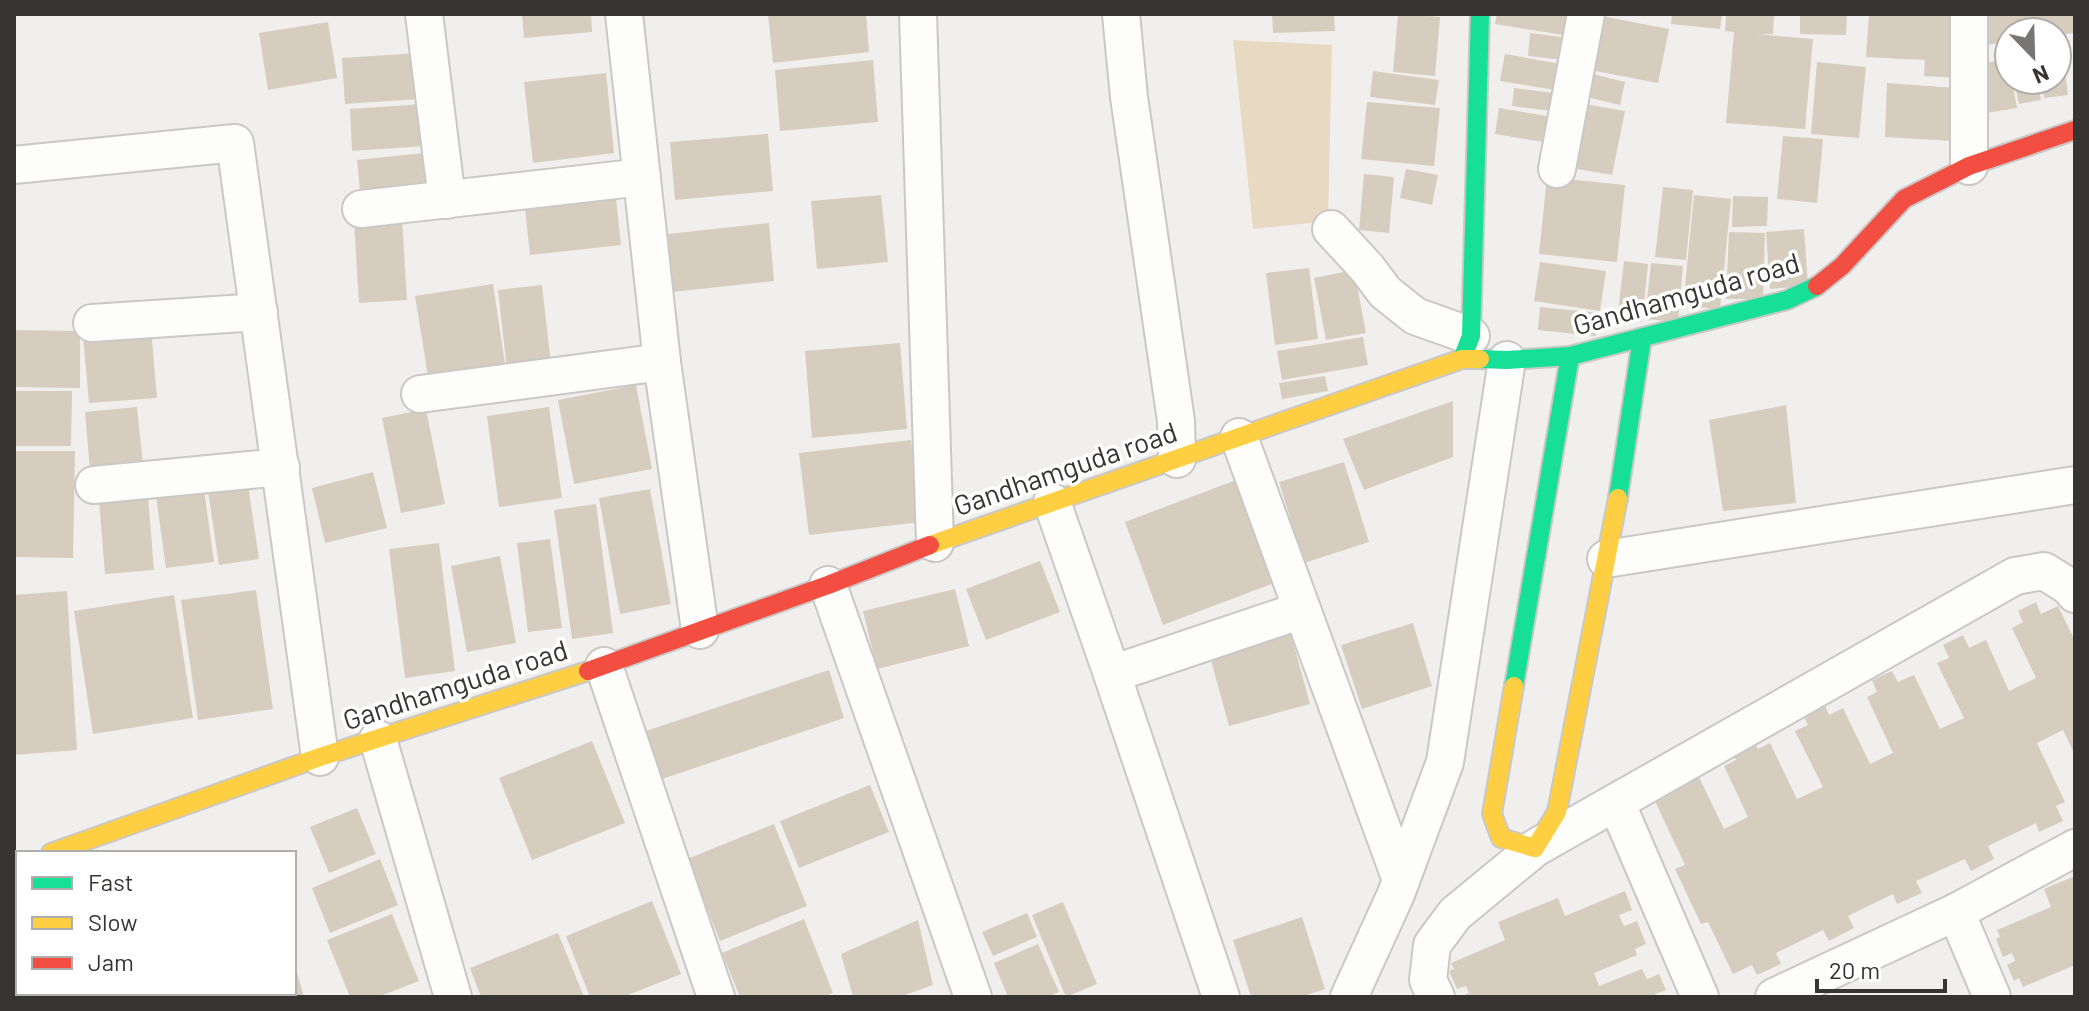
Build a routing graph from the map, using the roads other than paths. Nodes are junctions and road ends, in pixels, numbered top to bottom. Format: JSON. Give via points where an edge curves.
{"nodes":[{"id":1,"x":424,"y":14,"type":"edge"},
{"id":2,"x":624,"y":14,"type":"edge"},
{"id":3,"x":918,"y":14,"type":"edge"},
{"id":4,"x":1121,"y":14,"type":"edge"},
{"id":5,"x":1480,"y":14,"type":"edge"},
{"id":6,"x":1586,"y":14,"type":"edge"},
{"id":7,"x":1969,"y":14,"type":"edge"},
{"id":8,"x":2075,"y":130,"type":"edge"},
{"id":9,"x":14,"y":165,"type":"edge"},
{"id":10,"x":1969,"y":166,"type":"junction"},
{"id":11,"x":1557,"y":169,"type":"dead end"},
{"id":12,"x":642,"y":177,"type":"junction"},
{"id":13,"x":447,"y":200,"type":"junction"},
{"id":14,"x":361,"y":209,"type":"dead end"},
{"id":15,"x":1331,"y":229,"type":"dead end"},
{"id":16,"x":259,"y":312,"type":"junction"},
{"id":17,"x":92,"y":323,"type":"dead end"},
{"id":18,"x":1642,"y":338,"type":"junction"},
{"id":19,"x":1466,"y":347,"type":"junction"},
{"id":20,"x":1570,"y":356,"type":"junction"},
{"id":21,"x":1507,"y":360,"type":"junction"},
{"id":22,"x":662,"y":362,"type":"junction"},
{"id":23,"x":420,"y":394,"type":"dead end"},
{"id":24,"x":1239,"y":437,"type":"junction"},
{"id":25,"x":1177,"y":459,"type":"junction"},
{"id":26,"x":281,"y":467,"type":"junction"},
{"id":27,"x":94,"y":485,"type":"dead end"},
{"id":28,"x":2075,"y":485,"type":"edge"},
{"id":29,"x":1052,"y":502,"type":"junction"},
{"id":30,"x":935,"y":543,"type":"junction"},
{"id":31,"x":1606,"y":559,"type":"junction"},
{"id":32,"x":828,"y":585,"type":"junction"},
{"id":33,"x":2075,"y":594,"type":"edge"},
{"id":34,"x":1302,"y":610,"type":"junction"},
{"id":35,"x":700,"y":630,"type":"junction"},
{"id":36,"x":604,"y":666,"type":"junction"},
{"id":37,"x":1112,"y":674,"type":"junction"},
{"id":38,"x":378,"y":739,"type":"junction"},
{"id":39,"x":320,"y":757,"type":"junction"},
{"id":40,"x":1616,"y":802,"type":"junction"},
{"id":41,"x":1535,"y":848,"type":"junction"},
{"id":42,"x":2075,"y":848,"type":"edge"},
{"id":43,"x":57,"y":851,"type":"edge"},
{"id":44,"x":1401,"y":880,"type":"junction"},
{"id":45,"x":1956,"y":912,"type":"junction"},
{"id":46,"x":453,"y":997,"type":"edge"},
{"id":47,"x":716,"y":997,"type":"edge"},
{"id":48,"x":973,"y":997,"type":"edge"},
{"id":49,"x":1221,"y":997,"type":"edge"},
{"id":50,"x":1349,"y":997,"type":"edge"},
{"id":51,"x":1436,"y":997,"type":"edge"},
{"id":52,"x":1700,"y":997,"type":"edge"},
{"id":53,"x":1774,"y":997,"type":"edge"},
{"id":54,"x":1992,"y":997,"type":"edge"}],
"edges":[{"from":1,"to":13,"type":"street"},
{"from":2,"to":12,"type":"street"},
{"from":3,"to":30,"type":"street"},
{"from":4,"to":25,"type":"street"},
{"from":5,"to":19,"type":"street"},
{"from":6,"to":11,"type":"street"},
{"from":7,"to":10,"type":"street"},
{"from":8,"to":10,"type":"street","name":"Gandhamguda road"},
{"from":9,"to":16,"type":"street","via":[[235,143]]},
{"from":10,"to":18,"type":"street","name":"Gandhamguda road","via":[[1904,199],[1822,284],[1787,300]]},
{"from":12,"to":13,"type":"street"},
{"from":12,"to":22,"type":"street"},
{"from":13,"to":14,"type":"street"},
{"from":15,"to":19,"type":"street","via":[[1385,292]]},
{"from":16,"to":17,"type":"street"},
{"from":16,"to":26,"type":"street"},
{"from":18,"to":20,"type":"street","name":"Gandhamguda road"},
{"from":18,"to":31,"type":"street"},
{"from":19,"to":21,"type":"street","name":"Gandhamguda road"},
{"from":19,"to":24,"type":"street","name":"Gandhamguda road"},
{"from":20,"to":21,"type":"street","name":"Gandhamguda road"},
{"from":20,"to":41,"type":"street","via":[[1492,814],[1501,838]]},
{"from":21,"to":44,"type":"street","via":[[1445,762]]},
{"from":22,"to":23,"type":"street"},
{"from":22,"to":35,"type":"street"},
{"from":24,"to":25,"type":"street","name":"Gandhamguda road"},
{"from":24,"to":34,"type":"street"},
{"from":25,"to":29,"type":"street","name":"Gandhamguda road"},
{"from":26,"to":27,"type":"street"},
{"from":26,"to":39,"type":"street"},
{"from":28,"to":31,"type":"street"},
{"from":29,"to":30,"type":"street","name":"Gandhamguda road"},
{"from":29,"to":37,"type":"street"},
{"from":30,"to":32,"type":"street","name":"Gandhamguda road"},
{"from":31,"to":41,"type":"street","via":[[1557,812]]},
{"from":32,"to":35,"type":"street","name":"Gandhamguda road"},
{"from":32,"to":48,"type":"street"},
{"from":33,"to":40,"type":"street","via":[[2044,571],[2015,576]]},
{"from":34,"to":37,"type":"street"},
{"from":34,"to":44,"type":"street"},
{"from":35,"to":36,"type":"street","name":"Gandhamguda road"},
{"from":36,"to":38,"type":"street","name":"Gandhamguda road"},
{"from":36,"to":47,"type":"street"},
{"from":37,"to":49,"type":"street"},
{"from":38,"to":39,"type":"street","name":"Gandhamguda road"},
{"from":38,"to":46,"type":"street"},
{"from":39,"to":43,"type":"street","name":"Gandhamguda road"},
{"from":40,"to":41,"type":"street"},
{"from":40,"to":52,"type":"street"},
{"from":41,"to":51,"type":"street","via":[[1455,914],[1432,945],[1428,980]]},
{"from":42,"to":45,"type":"street"},
{"from":44,"to":50,"type":"street"},
{"from":45,"to":53,"type":"street"},
{"from":45,"to":54,"type":"street"}]}
